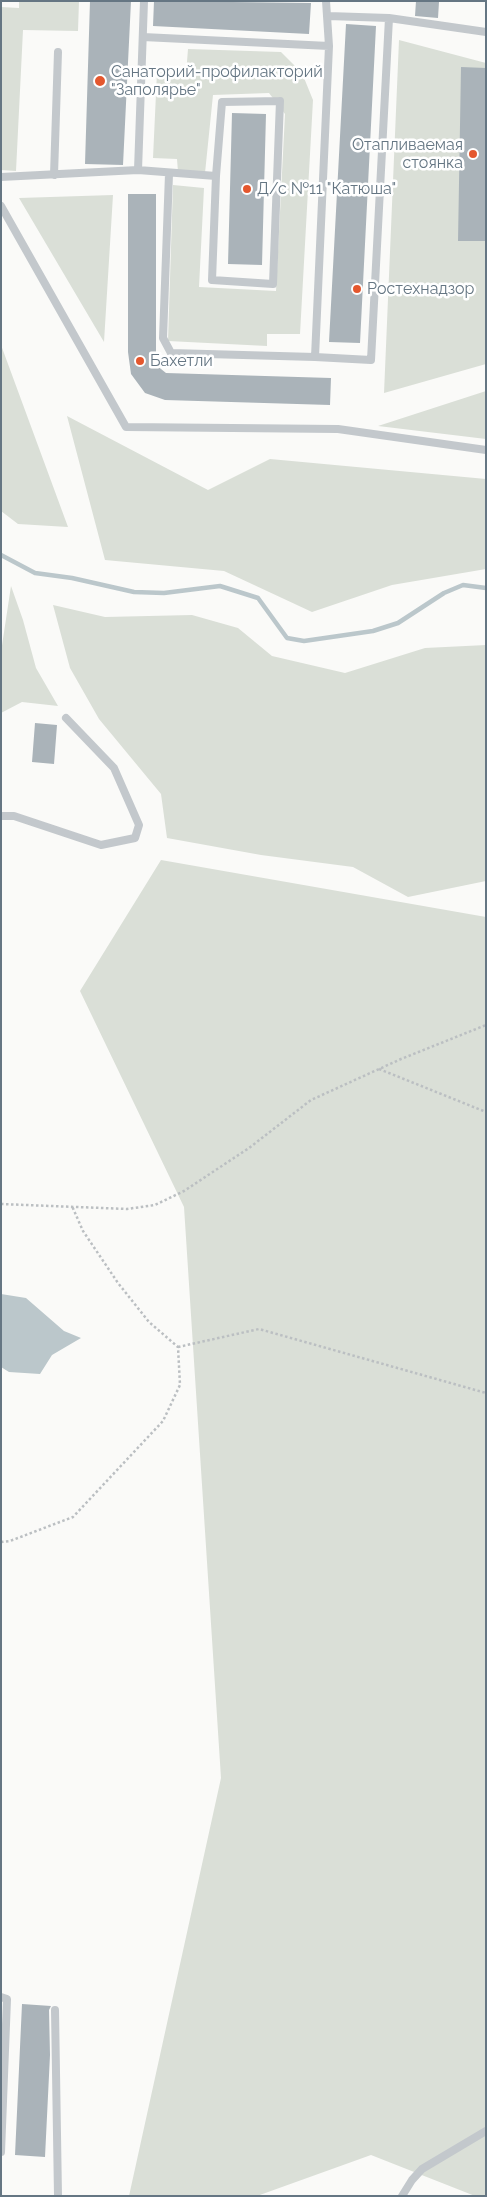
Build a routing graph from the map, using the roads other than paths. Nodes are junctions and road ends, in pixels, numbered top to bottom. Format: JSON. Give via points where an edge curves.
{"nodes":[{"id":1,"x":144,"y":1,"type":"edge"},
{"id":2,"x":326,"y":1,"type":"edge"},
{"id":3,"x":328,"y":16,"type":"junction"},
{"id":4,"x":389,"y":18,"type":"junction"},
{"id":5,"x":486,"y":32,"type":"edge"},
{"id":6,"x":143,"y":37,"type":"junction"},
{"id":7,"x":329,"y":46,"type":"junction"},
{"id":8,"x":58,"y":52,"type":"dead end"},
{"id":9,"x":138,"y":170,"type":"junction"},
{"id":10,"x":169,"y":174,"type":"junction"},
{"id":11,"x":54,"y":175,"type":"junction"},
{"id":12,"x":1,"y":176,"type":"edge"},
{"id":13,"x":216,"y":176,"type":"junction"},
{"id":14,"x":1,"y":206,"type":"edge"},
{"id":15,"x":315,"y":356,"type":"junction"},
{"id":16,"x":486,"y":450,"type":"edge"},
{"id":17,"x":66,"y":718,"type":"dead end"},
{"id":18,"x":1,"y":816,"type":"edge"},
{"id":19,"x":1,"y":1997,"type":"edge"},
{"id":20,"x":55,"y":2010,"type":"dead end"},
{"id":21,"x":486,"y":2131,"type":"edge"},
{"id":22,"x":1,"y":2152,"type":"edge"},
{"id":23,"x":58,"y":2196,"type":"edge"},
{"id":24,"x":402,"y":2196,"type":"edge"}],
"edges":[{"from":1,"to":6,"type":"lane"},
{"from":2,"to":3,"type":"lane"},
{"from":3,"to":4,"type":"lane"},
{"from":3,"to":7,"type":"lane"},
{"from":4,"to":5,"type":"lane"},
{"from":4,"to":15,"type":"lane","via":[[371,360]]},
{"from":6,"to":7,"type":"lane"},
{"from":6,"to":9,"type":"lane"},
{"from":7,"to":15,"type":"lane"},
{"from":8,"to":11,"type":"lane"},
{"from":9,"to":10,"type":"lane"},
{"from":9,"to":11,"type":"lane"},
{"from":10,"to":13,"type":"lane"},
{"from":10,"to":15,"type":"lane","via":[[163,338],[171,354]]},
{"from":11,"to":12,"type":"lane"},
{"from":13,"to":13,"type":"lane","via":[[212,280],[273,284],[280,102],[222,102]]},
{"from":14,"to":16,"type":"lane","via":[[126,426],[338,429]]},
{"from":17,"to":18,"type":"lane","via":[[114,768],[139,824],[135,838],[101,845],[14,816]]},
{"from":19,"to":22,"type":"lane","via":[[7,1998]]},
{"from":20,"to":23,"type":"lane"},
{"from":21,"to":24,"type":"lane","via":[[422,2169]]}]}
